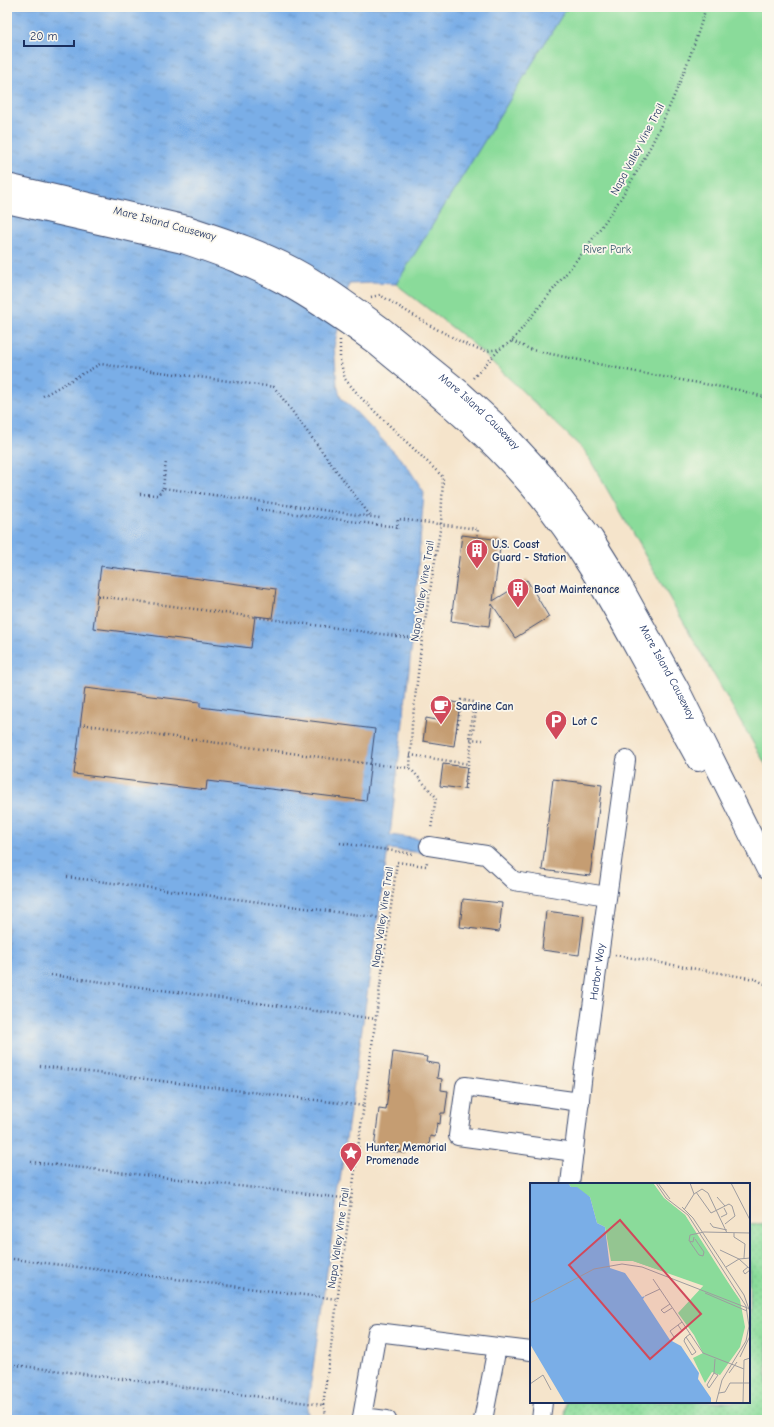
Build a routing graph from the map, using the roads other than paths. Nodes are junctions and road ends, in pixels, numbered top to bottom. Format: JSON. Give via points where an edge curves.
{"nodes":[{"id":1,"x":7,"y":185,"type":"edge"},
{"id":2,"x":7,"y":202,"type":"edge"},
{"id":3,"x":379,"y":336,"type":"junction"},
{"id":4,"x":626,"y":760,"type":"dead end"},
{"id":5,"x":428,"y":851,"type":"road end"},
{"id":6,"x":765,"y":864,"type":"edge"},
{"id":7,"x":607,"y":896,"type":"junction"},
{"id":8,"x":580,"y":1102,"type":"junction"},
{"id":9,"x":574,"y":1152,"type":"junction"},
{"id":10,"x":570,"y":1183,"type":"edge"},
{"id":11,"x":498,"y":1347,"type":"junction"},
{"id":12,"x":530,"y":1351,"type":"edge"},
{"id":13,"x":543,"y":1403,"type":"edge"},
{"id":14,"x":387,"y":1420,"type":"edge"},
{"id":15,"x":483,"y":1420,"type":"edge"},
{"id":16,"x":541,"y":1420,"type":"edge"}],
"edges":[{"from":1,"to":3,"type":"main road","name":"Mare Island Causeway","bridge":true,"via":[[187,227],[240,244],[316,281]]},
{"from":2,"to":3,"type":"main road","name":"Mare Island Causeway","bridge":true,"via":[[183,242],[234,260],[266,274],[336,315]]},
{"from":3,"to":6,"type":"main road","name":"Mare Island Causeway","via":[[484,436],[554,515],[599,582],[707,776]]},
{"from":3,"to":6,"type":"main road","name":"Mare Island Causeway","via":[[461,392],[524,452],[565,501],[614,573],[678,689]]},
{"from":4,"to":7,"type":"street","name":"Harbor Way"},
{"from":5,"to":7,"type":"street","via":[[486,855],[514,881]]},
{"from":7,"to":8,"type":"street","name":"Harbor Way"},
{"from":8,"to":9,"type":"street","name":"Harbor Way"},
{"from":8,"to":9,"type":"street","via":[[465,1086],[458,1136]]},
{"from":9,"to":10,"type":"street","name":"Harbor Way"},
{"from":11,"to":12,"type":"street"},
{"from":11,"to":14,"type":"street","via":[[376,1332],[362,1417]]},
{"from":11,"to":15,"type":"street"},
{"from":13,"to":16,"type":"street"}]}
